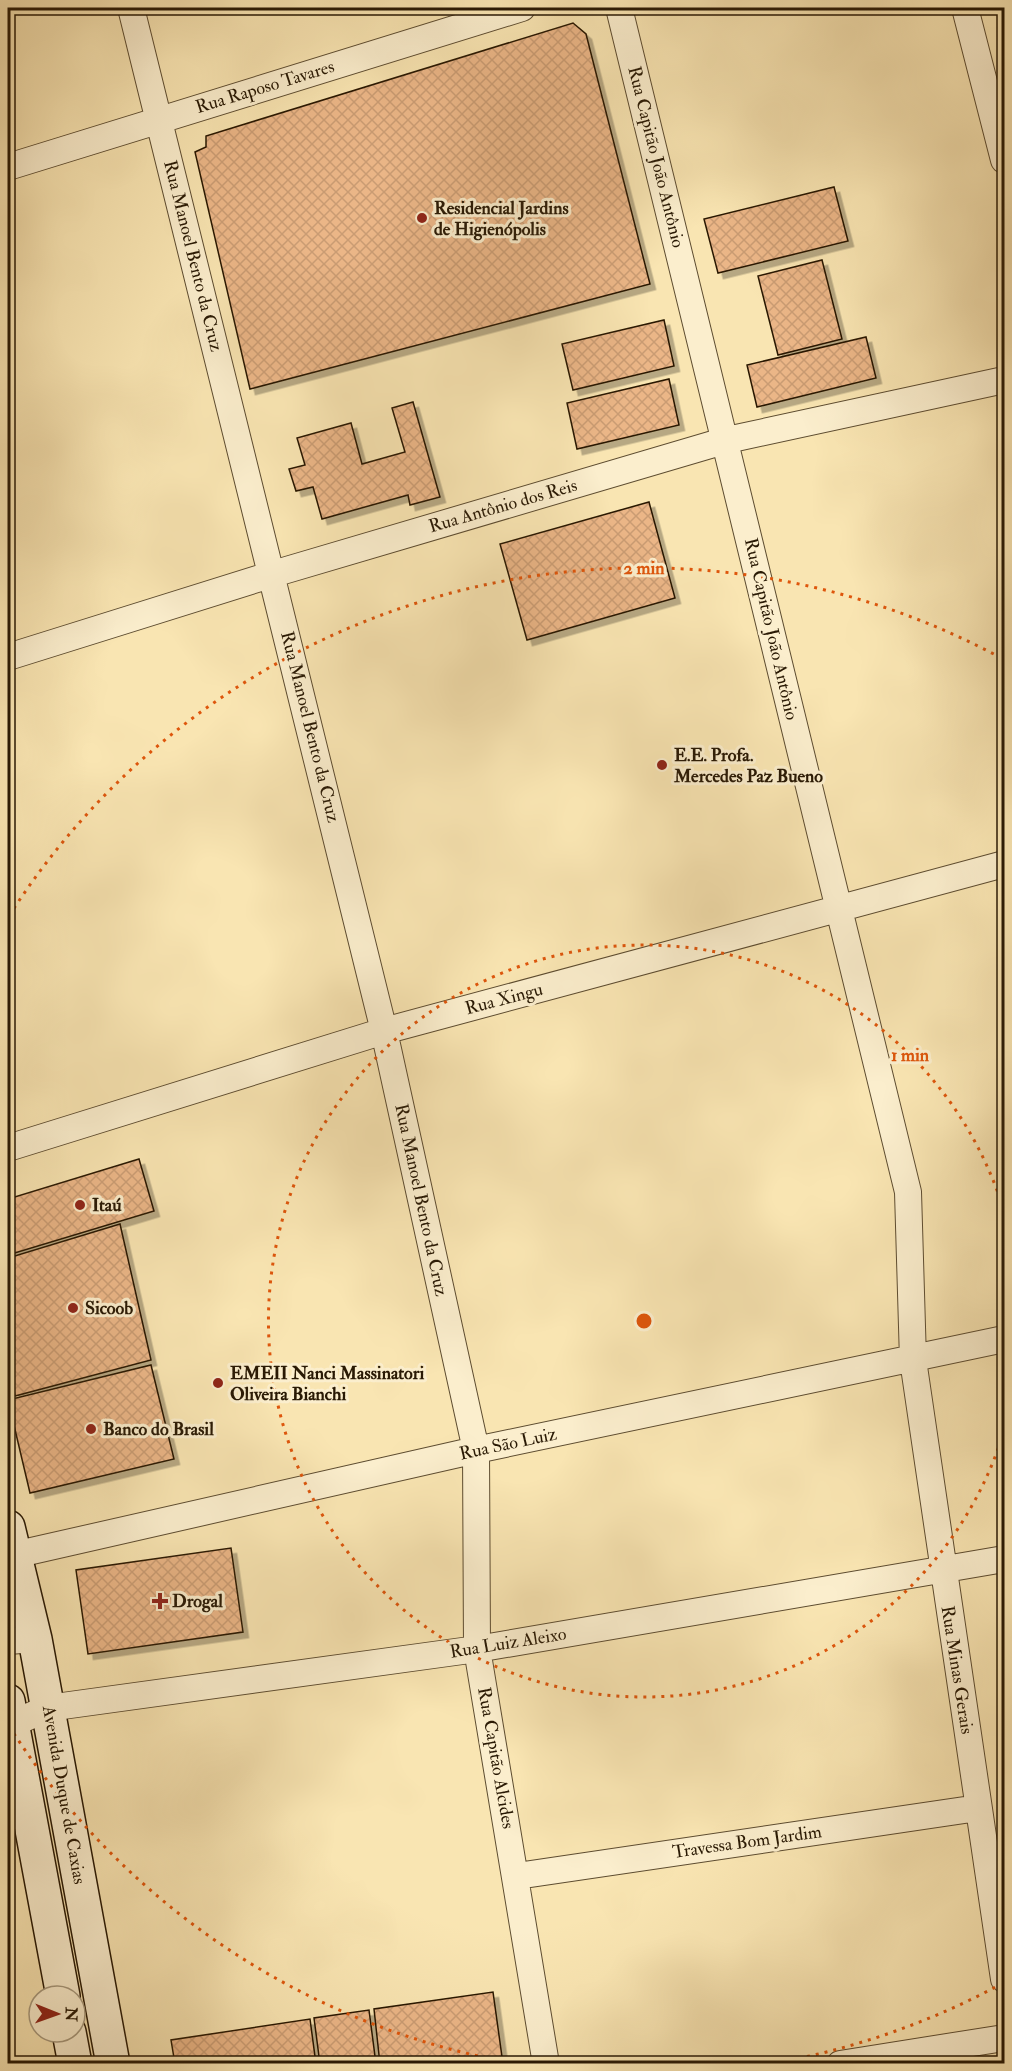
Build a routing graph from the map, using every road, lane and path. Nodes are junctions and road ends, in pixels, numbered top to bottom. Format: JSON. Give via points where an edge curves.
{"nodes":[{"id":1,"x":131,"y":8,"type":"edge"},
{"id":2,"x":522,"y":8,"type":"edge"},
{"id":3,"x":619,"y":8,"type":"edge"},
{"id":4,"x":965,"y":8,"type":"edge"},
{"id":5,"x":159,"y":120,"type":"junction"},
{"id":6,"x":1005,"y":160,"type":"edge"},
{"id":7,"x":8,"y":167,"type":"edge"},
{"id":8,"x":1005,"y":380,"type":"edge"},
{"id":9,"x":727,"y":440,"type":"junction"},
{"id":10,"x":273,"y":574,"type":"junction"},
{"id":11,"x":8,"y":657,"type":"edge"},
{"id":12,"x":1005,"y":864,"type":"edge"},
{"id":13,"x":838,"y":909,"type":"junction"},
{"id":14,"x":384,"y":1031,"type":"junction"},
{"id":15,"x":8,"y":1148,"type":"edge"},
{"id":16,"x":1005,"y":1339,"type":"edge"},
{"id":17,"x":913,"y":1360,"type":"junction"},
{"id":18,"x":476,"y":1450,"type":"junction"},
{"id":19,"x":11,"y":1541,"type":"edge"},
{"id":20,"x":1005,"y":1559,"type":"edge"},
{"id":21,"x":942,"y":1569,"type":"junction"},
{"id":22,"x":21,"y":1640,"type":"edge"},
{"id":23,"x":477,"y":1649,"type":"junction"},
{"id":24,"x":48,"y":1708,"type":"junction"},
{"id":25,"x":10,"y":1713,"type":"edge"},
{"id":26,"x":978,"y":1808,"type":"junction"},
{"id":27,"x":517,"y":1876,"type":"junction"},
{"id":28,"x":1005,"y":1979,"type":"edge"},
{"id":29,"x":61,"y":1984,"type":"edge"},
{"id":30,"x":1005,"y":2038,"type":"edge"},
{"id":31,"x":71,"y":2044,"type":"edge"},
{"id":32,"x":75,"y":2064,"type":"edge"},
{"id":33,"x":113,"y":2064,"type":"edge"},
{"id":34,"x":546,"y":2064,"type":"edge"},
{"id":35,"x":840,"y":2064,"type":"edge"}],
"edges":[{"from":1,"to":5,"type":"street","name":"Rua Manoel Bento da Cruz"},
{"from":2,"to":5,"type":"street","name":"Rua Raposo Tavares"},
{"from":3,"to":9,"type":"street","name":"Rua Capitão João Antônio"},
{"from":4,"to":6,"type":"street"},
{"from":5,"to":7,"type":"street","name":"Rua Raposo Tavares"},
{"from":5,"to":10,"type":"street","name":"Rua Manoel Bento da Cruz"},
{"from":8,"to":9,"type":"street","name":"Rua Antônio dos Reis"},
{"from":9,"to":10,"type":"street","name":"Rua Antônio dos Reis"},
{"from":9,"to":13,"type":"street","name":"Rua Capitão João Antônio"},
{"from":10,"to":11,"type":"street","name":"Rua Antônio dos Reis"},
{"from":10,"to":14,"type":"street","name":"Rua Manoel Bento da Cruz"},
{"from":12,"to":13,"type":"street","name":"Rua Xingu"},
{"from":13,"to":14,"type":"street","name":"Rua Xingu"},
{"from":13,"to":17,"type":"street","name":"Rua Capitão João Antônio","via":[[908,1192]]},
{"from":14,"to":15,"type":"street","name":"Rua Xingu"},
{"from":14,"to":18,"type":"street","name":"Rua Manoel Bento da Cruz"},
{"from":16,"to":17,"type":"street","name":"Rua São Luiz"},
{"from":17,"to":18,"type":"street","name":"Rua São Luiz"},
{"from":17,"to":21,"type":"street","name":"Rua Minas Gerais"},
{"from":18,"to":19,"type":"street","name":"Rua São Luiz"},
{"from":18,"to":23,"type":"street","name":"Rua Capitão Alcides"},
{"from":19,"to":22,"type":"main road","name":"Avenida Duque de Caxias"},
{"from":20,"to":21,"type":"street","name":"Rua Luiz Aleixo"},
{"from":21,"to":23,"type":"street","name":"Rua Luiz Aleixo"},
{"from":21,"to":26,"type":"street","name":"Rua Minas Gerais"},
{"from":22,"to":24,"type":"main road","name":"Avenida Duque de Caxias"},
{"from":23,"to":24,"type":"street","name":"Rua Luiz Aleixo"},
{"from":23,"to":27,"type":"street","name":"Rua Capitão Alcides"},
{"from":24,"to":25,"type":"street","name":"Rua Luiz Aleixo"},
{"from":24,"to":33,"type":"main road","name":"Avenida Duque de Caxias"},
{"from":25,"to":29,"type":"main road","name":"Avenida Duque de Caxias"},
{"from":26,"to":27,"type":"street","name":"Travessa Bom Jardim"},
{"from":26,"to":28,"type":"street","name":"Rua Minas Gerais"},
{"from":27,"to":34,"type":"street","name":"Rua Capitão Alcides"},
{"from":30,"to":35,"type":"street"},
{"from":31,"to":32,"type":"main road"}]}
